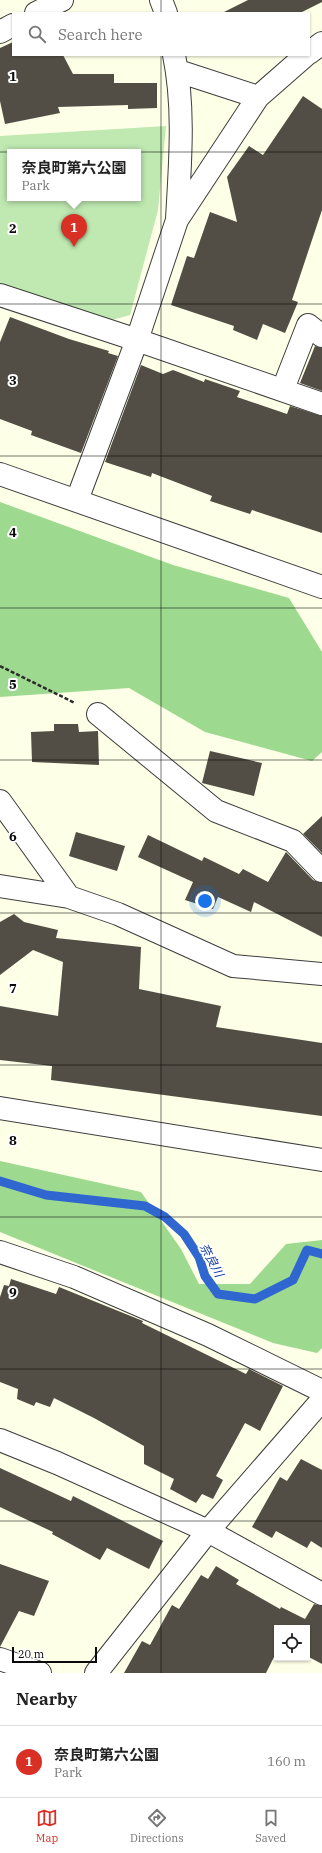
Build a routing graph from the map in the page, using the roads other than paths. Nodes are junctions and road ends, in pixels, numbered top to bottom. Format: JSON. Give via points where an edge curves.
{"nodes":[{"id":1,"x":62,"y":0,"type":"edge"},
{"id":2,"x":161,"y":0,"type":"edge"},
{"id":3,"x":38,"y":12,"type":"edge"},
{"id":4,"x":166,"y":12,"type":"edge"},
{"id":5,"x":12,"y":26,"type":"edge"},
{"id":6,"x":0,"y":32,"type":"edge"},
{"id":7,"x":322,"y":43,"type":"edge"},
{"id":8,"x":310,"y":52,"type":"edge"},
{"id":9,"x":305,"y":56,"type":"edge"},
{"id":10,"x":176,"y":63,"type":"edge"},
{"id":11,"x":258,"y":97,"type":"junction"},
{"id":12,"x":177,"y":220,"type":"junction"},
{"id":13,"x":0,"y":295,"type":"edge"},
{"id":14,"x":322,"y":336,"type":"edge"},
{"id":15,"x":137,"y":340,"type":"junction"},
{"id":16,"x":283,"y":389,"type":"junction"},
{"id":17,"x":322,"y":404,"type":"edge"},
{"id":18,"x":0,"y":474,"type":"edge"},
{"id":19,"x":77,"y":500,"type":"junction"},
{"id":20,"x":322,"y":586,"type":"edge"},
{"id":21,"x":98,"y":714,"type":"road end"},
{"id":22,"x":0,"y":801,"type":"edge"},
{"id":23,"x":322,"y":871,"type":"edge"},
{"id":24,"x":0,"y":886,"type":"edge"},
{"id":25,"x":69,"y":897,"type":"junction"},
{"id":26,"x":322,"y":974,"type":"edge"},
{"id":27,"x":0,"y":1108,"type":"edge"},
{"id":28,"x":322,"y":1160,"type":"edge"},
{"id":29,"x":0,"y":1252,"type":"edge"},
{"id":30,"x":322,"y":1391,"type":"edge"},
{"id":31,"x":322,"y":1400,"type":"edge"},
{"id":32,"x":0,"y":1440,"type":"edge"},
{"id":33,"x":208,"y":1531,"type":"junction"},
{"id":34,"x":322,"y":1594,"type":"edge"},
{"id":35,"x":0,"y":1659,"type":"edge"},
{"id":36,"x":40,"y":1673,"type":"edge"},
{"id":37,"x":96,"y":1673,"type":"edge"}],
"edges":[{"from":1,"to":3,"type":"street"},
{"from":2,"to":4,"type":"street"},
{"from":5,"to":6,"type":"street"},
{"from":7,"to":8,"type":"street"},
{"from":9,"to":11,"type":"street"},
{"from":10,"to":11,"type":"street"},
{"from":10,"to":12,"type":"street","via":[[181,134]]},
{"from":11,"to":12,"type":"street"},
{"from":12,"to":15,"type":"street"},
{"from":13,"to":15,"type":"street"},
{"from":14,"to":16,"type":"street","via":[[308,325]]},
{"from":15,"to":16,"type":"street"},
{"from":15,"to":19,"type":"street"},
{"from":16,"to":17,"type":"street"},
{"from":18,"to":19,"type":"street"},
{"from":19,"to":20,"type":"street"},
{"from":21,"to":23,"type":"street","via":[[216,811],[293,840]]},
{"from":22,"to":25,"type":"street"},
{"from":24,"to":25,"type":"street"},
{"from":25,"to":26,"type":"street","via":[[118,914],[233,966]]},
{"from":27,"to":28,"type":"street"},
{"from":29,"to":30,"type":"street","via":[[81,1280],[208,1335]]},
{"from":31,"to":33,"type":"street"},
{"from":32,"to":33,"type":"street"},
{"from":33,"to":34,"type":"street"},
{"from":33,"to":37,"type":"street"},
{"from":35,"to":36,"type":"street"}]}
